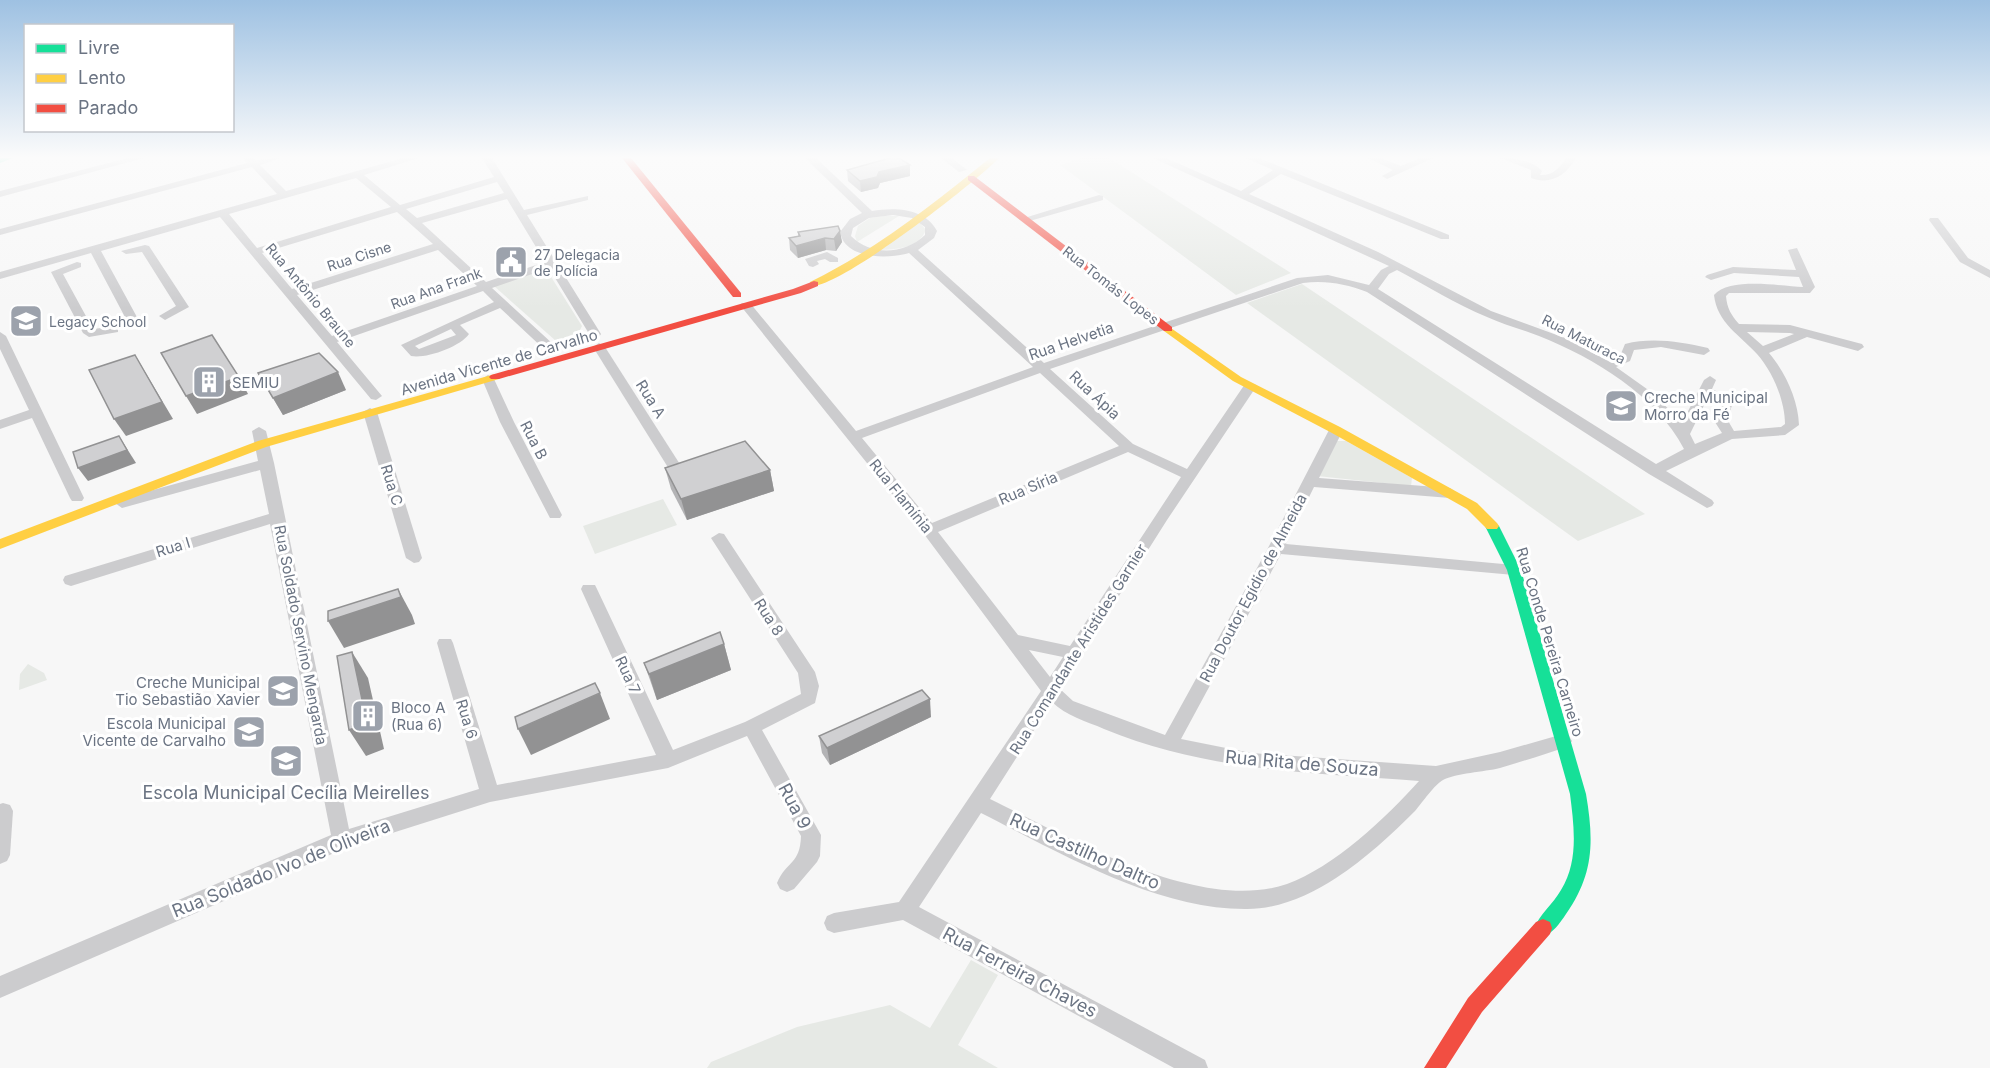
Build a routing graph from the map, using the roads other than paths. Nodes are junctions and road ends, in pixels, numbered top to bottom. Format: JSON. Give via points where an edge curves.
{"nodes":[{"id":1,"x":85,"y":208,"type":"edge"},
{"id":2,"x":243,"y":208,"type":"edge"},
{"id":3,"x":404,"y":208,"type":"edge"},
{"id":4,"x":464,"y":208,"type":"edge"},
{"id":5,"x":517,"y":208,"type":"edge"},
{"id":6,"x":545,"y":208,"type":"edge"},
{"id":7,"x":667,"y":208,"type":"edge"},
{"id":8,"x":863,"y":208,"type":"edge"},
{"id":9,"x":912,"y":208,"type":"edge"},
{"id":10,"x":930,"y":208,"type":"edge"},
{"id":11,"x":1011,"y":208,"type":"edge"},
{"id":12,"x":1065,"y":208,"type":"edge"},
{"id":13,"x":1269,"y":208,"type":"edge"},
{"id":14,"x":1373,"y":208,"type":"edge"},
{"id":15,"x":400,"y":209,"type":"junction"},
{"id":16,"x":904,"y":213,"type":"junction"},
{"id":17,"x":223,"y":214,"type":"junction"},
{"id":18,"x":521,"y":214,"type":"junction"},
{"id":19,"x":870,"y":214,"type":"junction"},
{"id":20,"x":919,"y":218,"type":"junction"},
{"id":21,"x":1026,"y":219,"type":"junction"},
{"id":22,"x":1934,"y":220,"type":"dead end"},
{"id":23,"x":415,"y":222,"type":"junction"},
{"id":24,"x":0,"y":232,"type":"edge"},
{"id":25,"x":1445,"y":237,"type":"dead end"},
{"id":26,"x":439,"y":246,"type":"junction"},
{"id":27,"x":856,"y":246,"type":"junction"},
{"id":28,"x":911,"y":249,"type":"junction"},
{"id":29,"x":1793,"y":250,"type":"dead end"},
{"id":30,"x":254,"y":252,"type":"junction"},
{"id":31,"x":873,"y":252,"type":"junction"},
{"id":32,"x":97,"y":254,"type":"junction"},
{"id":33,"x":834,"y":260,"type":"junction"},
{"id":34,"x":553,"y":263,"type":"junction"},
{"id":35,"x":813,"y":264,"type":"dead end"},
{"id":36,"x":1397,"y":266,"type":"junction"},
{"id":37,"x":1805,"y":274,"type":"junction"},
{"id":38,"x":1990,"y":274,"type":"edge"},
{"id":39,"x":0,"y":276,"type":"edge"},
{"id":40,"x":1711,"y":277,"type":"dead end"},
{"id":41,"x":484,"y":286,"type":"junction"},
{"id":42,"x":1371,"y":290,"type":"junction"},
{"id":43,"x":288,"y":294,"type":"junction"},
{"id":44,"x":742,"y":300,"type":"junction"},
{"id":45,"x":502,"y":303,"type":"junction"},
{"id":46,"x":165,"y":316,"type":"dead end"},
{"id":47,"x":132,"y":319,"type":"dead end"},
{"id":48,"x":452,"y":324,"type":"dead end"},
{"id":49,"x":1165,"y":326,"type":"junction"},
{"id":50,"x":1736,"y":328,"type":"junction"},
{"id":51,"x":114,"y":329,"type":"dead end"},
{"id":52,"x":1806,"y":333,"type":"junction"},
{"id":53,"x":0,"y":336,"type":"edge"},
{"id":54,"x":329,"y":341,"type":"junction"},
{"id":55,"x":597,"y":341,"type":"junction"},
{"id":56,"x":1858,"y":347,"type":"dead end"},
{"id":57,"x":550,"y":348,"type":"junction"},
{"id":58,"x":1704,"y":351,"type":"dead end"},
{"id":59,"x":1762,"y":351,"type":"junction"},
{"id":60,"x":6,"y":366,"type":"edge"},
{"id":61,"x":1607,"y":366,"type":"junction"},
{"id":62,"x":1042,"y":368,"type":"junction"},
{"id":63,"x":488,"y":378,"type":"junction"},
{"id":64,"x":409,"y":387,"type":"dead end"},
{"id":65,"x":1250,"y":387,"type":"junction"},
{"id":66,"x":381,"y":394,"type":"joint"},
{"id":67,"x":35,"y":412,"type":"junction"},
{"id":68,"x":370,"y":412,"type":"junction"},
{"id":69,"x":0,"y":425,"type":"edge"},
{"id":70,"x":1336,"y":430,"type":"junction"},
{"id":71,"x":1683,"y":434,"type":"junction"},
{"id":72,"x":1730,"y":435,"type":"junction"},
{"id":73,"x":261,"y":437,"type":"junction"},
{"id":74,"x":852,"y":437,"type":"junction"},
{"id":75,"x":232,"y":440,"type":"dead end"},
{"id":76,"x":1128,"y":447,"type":"junction"},
{"id":77,"x":1692,"y":451,"type":"junction"},
{"id":78,"x":267,"y":463,"type":"junction"},
{"id":79,"x":676,"y":469,"type":"edge"},
{"id":80,"x":1654,"y":471,"type":"junction"},
{"id":81,"x":1188,"y":476,"type":"junction"},
{"id":82,"x":1309,"y":482,"type":"junction"},
{"id":83,"x":1452,"y":493,"type":"junction"},
{"id":84,"x":76,"y":498,"type":"dead end"},
{"id":85,"x":1707,"y":503,"type":"dead end"},
{"id":86,"x":95,"y":508,"type":"junction"},
{"id":87,"x":555,"y":515,"type":"dead end"},
{"id":88,"x":276,"y":517,"type":"junction"},
{"id":89,"x":929,"y":530,"type":"junction"},
{"id":90,"x":719,"y":538,"type":"dead end"},
{"id":91,"x":0,"y":544,"type":"edge"},
{"id":92,"x":1276,"y":548,"type":"junction"},
{"id":93,"x":414,"y":558,"type":"dead end"},
{"id":94,"x":1514,"y":570,"type":"junction"},
{"id":95,"x":71,"y":580,"type":"dead end"},
{"id":96,"x":589,"y":589,"type":"dead end"},
{"id":97,"x":1012,"y":640,"type":"junction"},
{"id":98,"x":445,"y":644,"type":"dead end"},
{"id":99,"x":1075,"y":653,"type":"junction"},
{"id":100,"x":1050,"y":691,"type":"junction"},
{"id":101,"x":809,"y":698,"type":"joint"},
{"id":102,"x":751,"y":727,"type":"junction"},
{"id":103,"x":1563,"y":741,"type":"junction"},
{"id":104,"x":1169,"y":744,"type":"junction"},
{"id":105,"x":668,"y":760,"type":"junction"},
{"id":106,"x":1436,"y":774,"type":"junction"},
{"id":107,"x":490,"y":794,"type":"junction"},
{"id":108,"x":980,"y":803,"type":"junction"},
{"id":109,"x":3,"y":811,"type":"dead end"},
{"id":110,"x":342,"y":840,"type":"junction"},
{"id":111,"x":0,"y":855,"type":"edge"},
{"id":112,"x":787,"y":883,"type":"dead end"},
{"id":113,"x":905,"y":910,"type":"junction"},
{"id":114,"x":834,"y":923,"type":"dead end"},
{"id":115,"x":0,"y":987,"type":"edge"},
{"id":116,"x":1197,"y":1068,"type":"edge"},
{"id":117,"x":1434,"y":1068,"type":"edge"}],
"edges":[{"from":1,"to":24,"type":"street"},
{"from":2,"to":17,"type":"street"},
{"from":3,"to":15,"type":"street"},
{"from":4,"to":23,"type":"street"},
{"from":5,"to":18,"type":"street","name":"Rua A"},
{"from":6,"to":18,"type":"street"},
{"from":7,"to":44,"type":"main road","name":"Rua Flamínia"},
{"from":8,"to":19,"type":"street"},
{"from":9,"to":16,"type":"main road","name":"Avenida Vicente de Carvalho"},
{"from":10,"to":20,"type":"main road","name":"Avenida Vicente de Carvalho"},
{"from":11,"to":21,"type":"main road","name":"Rua Tomás Lopes"},
{"from":12,"to":21,"type":"street"},
{"from":13,"to":36,"type":"street","name":"Rua Maturaca"},
{"from":14,"to":25,"type":"street"},
{"from":15,"to":23,"type":"street"},
{"from":15,"to":30,"type":"street"},
{"from":16,"to":19,"type":"street"},
{"from":16,"to":20,"type":"street"},
{"from":16,"to":27,"type":"main road","name":"Avenida Vicente de Carvalho"},
{"from":17,"to":30,"type":"street","name":"Rua Antônio Braune"},
{"from":17,"to":32,"type":"street"},
{"from":18,"to":34,"type":"street","name":"Rua A"},
{"from":19,"to":27,"type":"street","via":[[853,222],[845,232]]},
{"from":20,"to":28,"type":"street","via":[[930,226],[930,236]]},
{"from":20,"to":31,"type":"main road","name":"Avenida Vicente de Carvalho"},
{"from":21,"to":49,"type":"main road","name":"Rua Tomás Lopes"},
{"from":22,"to":38,"type":"street","via":[[1964,260]]},
{"from":23,"to":26,"type":"street"},
{"from":26,"to":41,"type":"street"},
{"from":26,"to":43,"type":"street","name":"Rua Cisne"},
{"from":27,"to":31,"type":"street"},
{"from":27,"to":33,"type":"main road","name":"Avenida Vicente de Carvalho"},
{"from":28,"to":31,"type":"street"},
{"from":28,"to":62,"type":"street","name":"Rua Ápia"},
{"from":29,"to":37,"type":"street"},
{"from":30,"to":43,"type":"street","name":"Rua Antônio Braune"},
{"from":31,"to":44,"type":"main road","name":"Avenida Vicente de Carvalho","via":[[810,285]]},
{"from":32,"to":39,"type":"street"},
{"from":32,"to":46,"type":"street","via":[[145,248],[183,307]]},
{"from":32,"to":47,"type":"street"},
{"from":32,"to":51,"type":"street","via":[[57,272],[89,333]]},
{"from":33,"to":35,"type":"street","via":[[827,255],[810,259]]},
{"from":33,"to":44,"type":"main road","name":"Avenida Vicente de Carvalho"},
{"from":34,"to":41,"type":"street","name":"Rua Ana Frank"},
{"from":34,"to":55,"type":"street","name":"Rua A"},
{"from":36,"to":42,"type":"street","via":[[1385,272]]},
{"from":36,"to":61,"type":"street","name":"Rua Maturaca","via":[[1488,314],[1544,333]]},
{"from":37,"to":40,"type":"street","via":[[1733,270]]},
{"from":37,"to":50,"type":"street","via":[[1809,287],[1806,291],[1751,287],[1725,290],[1720,295],[1720,305]]},
{"from":41,"to":45,"type":"street"},
{"from":41,"to":54,"type":"street","name":"Rua Ana Frank"},
{"from":42,"to":49,"type":"street","name":"Rua Helvetia","via":[[1342,280],[1301,280]]},
{"from":42,"to":80,"type":"street"},
{"from":43,"to":54,"type":"street","name":"Rua Antônio Braune"},
{"from":44,"to":55,"type":"main road","name":"Avenida Vicente de Carvalho"},
{"from":44,"to":74,"type":"street","name":"Rua Flamínia"},
{"from":45,"to":48,"type":"street"},
{"from":45,"to":57,"type":"street"},
{"from":49,"to":62,"type":"street","name":"Rua Helvetia"},
{"from":49,"to":65,"type":"main road","name":"Rua Conde Pereira Carneiro"},
{"from":50,"to":52,"type":"street","via":[[1774,327]]},
{"from":50,"to":59,"type":"street"},
{"from":52,"to":56,"type":"street"},
{"from":52,"to":59,"type":"street"},
{"from":53,"to":60,"type":"street"},
{"from":54,"to":66,"type":"street","name":"Rua Antônio Braune"},
{"from":55,"to":57,"type":"main road","name":"Avenida Vicente de Carvalho"},
{"from":55,"to":63,"type":"main road","name":"Avenida Vicente de Carvalho","via":[[567,360]]},
{"from":55,"to":79,"type":"street","name":"Rua A"},
{"from":57,"to":64,"type":"main road","name":"Avenida Vicente de Carvalho"},
{"from":58,"to":61,"type":"street","via":[[1660,343],[1633,346],[1626,358]]},
{"from":59,"to":72,"type":"street","via":[[1791,410],[1792,425],[1785,431]]},
{"from":60,"to":67,"type":"street"},
{"from":61,"to":71,"type":"street","name":"Rua Maturaca","via":[[1642,391]]},
{"from":62,"to":74,"type":"street","name":"Rua Helvetia"},
{"from":62,"to":76,"type":"street","name":"Rua Ápia"},
{"from":63,"to":68,"type":"main road","name":"Avenida Vicente de Carvalho"},
{"from":63,"to":87,"type":"street","name":"Rua B"},
{"from":65,"to":70,"type":"main road","name":"Rua Conde Pereira Carneiro"},
{"from":65,"to":81,"type":"street","name":"Rua Comandante Aristides Garnier"},
{"from":66,"to":73,"type":"main road","name":"Avenida Vicente de Carvalho"},
{"from":67,"to":69,"type":"street"},
{"from":67,"to":84,"type":"street"},
{"from":68,"to":73,"type":"main road","name":"Avenida Vicente de Carvalho"},
{"from":68,"to":93,"type":"street","name":"Rua C"},
{"from":70,"to":82,"type":"street","name":"Rua Doutor Egídio de Almeida"},
{"from":70,"to":83,"type":"main road","name":"Rua Conde Pereira Carneiro"},
{"from":71,"to":72,"type":"street","via":[[1708,385],[1727,400],[1720,419]]},
{"from":71,"to":77,"type":"street","name":"Rua Maturaca"},
{"from":72,"to":77,"type":"street"},
{"from":73,"to":75,"type":"main road","name":"Avenida Vicente de Carvalho"},
{"from":73,"to":78,"type":"street","name":"Rua Soldado Servino Mengarda"},
{"from":73,"to":86,"type":"main road","name":"Avenida Vicente de Carvalho"},
{"from":74,"to":89,"type":"street","name":"Rua Flamínia"},
{"from":76,"to":81,"type":"street","name":"Rua Ápia"},
{"from":76,"to":89,"type":"street","name":"Rua Síria"},
{"from":77,"to":80,"type":"street"},
{"from":78,"to":86,"type":"street","name":"Avenida Vicente de Carvalho"},
{"from":78,"to":88,"type":"street","name":"Rua Soldado Servino Mengarda"},
{"from":80,"to":85,"type":"street"},
{"from":81,"to":99,"type":"street","name":"Rua Comandante Aristides Garnier"},
{"from":82,"to":83,"type":"street"},
{"from":82,"to":92,"type":"street","name":"Rua Doutor Egídio de Almeida"},
{"from":83,"to":94,"type":"main road","name":"Rua Conde Pereira Carneiro","via":[[1472,506],[1494,529]]},
{"from":86,"to":91,"type":"main road","name":"Avenida Vicente de Carvalho"},
{"from":88,"to":95,"type":"street","name":"Rua I"},
{"from":88,"to":110,"type":"street","name":"Rua Soldado Servino Mengarda"},
{"from":89,"to":97,"type":"street","name":"Rua Flamínia"},
{"from":90,"to":101,"type":"street","name":"Rua 8","via":[[806,672]]},
{"from":92,"to":94,"type":"street"},
{"from":92,"to":104,"type":"street","name":"Rua Doutor Egídio de Almeida"},
{"from":94,"to":103,"type":"main road","name":"Rua Conde Pereira Carneiro"},
{"from":96,"to":105,"type":"street","name":"Rua 7"},
{"from":97,"to":99,"type":"street"},
{"from":97,"to":100,"type":"street","name":"Rua Flamínia"},
{"from":98,"to":107,"type":"street","name":"Rua 6"},
{"from":99,"to":100,"type":"street","name":"Rua Comandante Aristides Garnier"},
{"from":100,"to":104,"type":"street","name":"Rua Rita de Souza","via":[[1067,706],[1090,717]]},
{"from":100,"to":108,"type":"street","name":"Rua Comandante Aristides Garnier"},
{"from":101,"to":102,"type":"street","name":"Rua Soldado Ivo de Oliveira"},
{"from":102,"to":105,"type":"street","name":"Rua Soldado Ivo de Oliveira"},
{"from":102,"to":112,"type":"street","name":"Rua 9","via":[[811,835],[810,856]]},
{"from":103,"to":106,"type":"street","name":"Rua Rita de Souza"},
{"from":103,"to":117,"type":"main road","name":"Rua Conde Pereira Carneiro","via":[[1583,826],[1578,880],[1565,902],[1479,999],[1450,1037]]},
{"from":104,"to":106,"type":"street","name":"Rua Rita de Souza","via":[[1251,761]]},
{"from":105,"to":107,"type":"street","name":"Rua Soldado Ivo de Oliveira"},
{"from":106,"to":108,"type":"street","name":"Rua Castilho Daltro","via":[[1403,813],[1342,864],[1282,895],[1253,898],[1216,898],[1166,887]]},
{"from":107,"to":110,"type":"street","name":"Rua Soldado Ivo de Oliveira"},
{"from":108,"to":113,"type":"street","name":"Rua Comandante Aristides Garnier"},
{"from":109,"to":111,"type":"street"},
{"from":110,"to":115,"type":"street","name":"Rua Soldado Ivo de Oliveira"},
{"from":113,"to":114,"type":"street"},
{"from":113,"to":116,"type":"street","name":"Rua Ferreira Chaves"}]}
